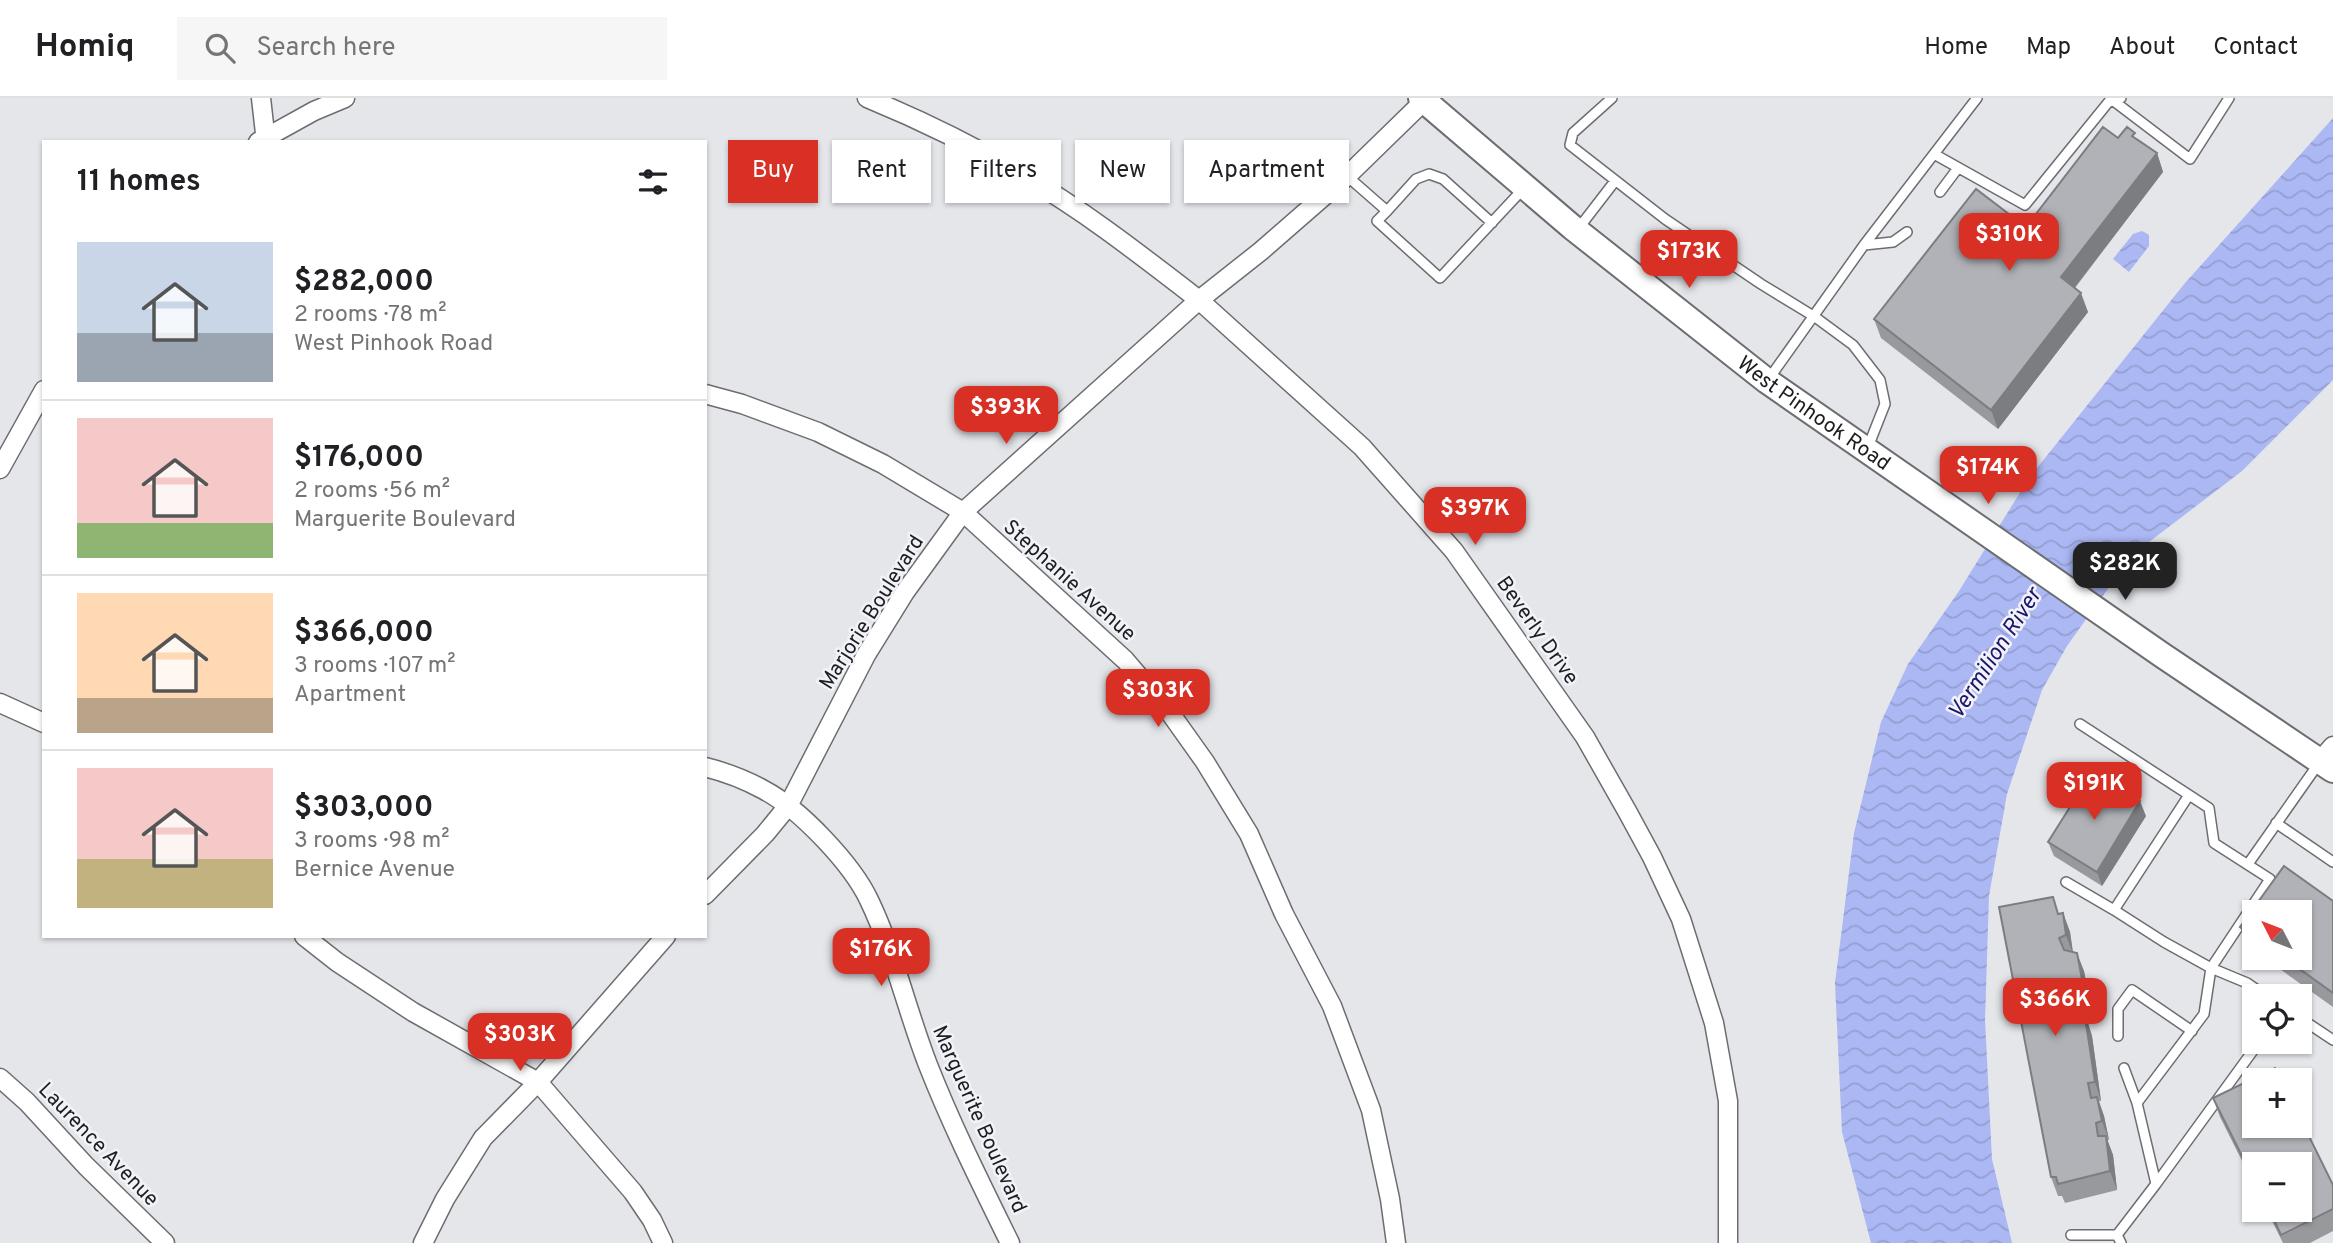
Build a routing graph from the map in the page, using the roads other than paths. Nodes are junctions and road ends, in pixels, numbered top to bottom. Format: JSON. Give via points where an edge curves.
{"nodes":[{"id":1,"x":261,"y":98,"type":"edge"},
{"id":2,"x":345,"y":98,"type":"edge"},
{"id":3,"x":867,"y":98,"type":"edge"},
{"id":4,"x":1612,"y":98,"type":"edge"},
{"id":5,"x":1977,"y":98,"type":"edge"},
{"id":6,"x":2229,"y":98,"type":"edge"},
{"id":7,"x":1422,"y":99,"type":"edge"},
{"id":8,"x":2116,"y":99,"type":"edge"},
{"id":9,"x":263,"y":140,"type":"edge"},
{"id":10,"x":1934,"y":154,"type":"junction"},
{"id":11,"x":1958,"y":168,"type":"junction"},
{"id":12,"x":1349,"y":174,"type":"edge"},
{"id":13,"x":1349,"y":178,"type":"edge"},
{"id":14,"x":1615,"y":181,"type":"junction"},
{"id":15,"x":1525,"y":187,"type":"junction"},
{"id":16,"x":1940,"y":192,"type":"dead end"},
{"id":17,"x":1316,"y":203,"type":"edge"},
{"id":18,"x":1387,"y":211,"type":"junction"},
{"id":19,"x":1492,"y":223,"type":"junction"},
{"id":20,"x":1577,"y":230,"type":"junction"},
{"id":21,"x":1907,"y":232,"type":"dead end"},
{"id":22,"x":1864,"y":246,"type":"junction"},
{"id":23,"x":1199,"y":300,"type":"junction"},
{"id":24,"x":1815,"y":317,"type":"junction"},
{"id":25,"x":1767,"y":381,"type":"junction"},
{"id":26,"x":42,"y":394,"type":"edge"},
{"id":27,"x":707,"y":395,"type":"edge"},
{"id":28,"x":1867,"y":449,"type":"junction"},
{"id":29,"x":0,"y":469,"type":"edge"},
{"id":30,"x":963,"y":512,"type":"junction"},
{"id":31,"x":0,"y":703,"type":"edge"},
{"id":32,"x":42,"y":722,"type":"edge"},
{"id":33,"x":2080,"y":724,"type":"dead end"},
{"id":34,"x":2329,"y":759,"type":"edge"},
{"id":35,"x":707,"y":767,"type":"edge"},
{"id":36,"x":2189,"y":795,"type":"junction"},
{"id":37,"x":788,"y":806,"type":"junction"},
{"id":38,"x":2276,"y":823,"type":"junction"},
{"id":39,"x":2333,"y":862,"type":"edge"},
{"id":40,"x":2248,"y":864,"type":"junction"},
{"id":41,"x":2066,"y":882,"type":"dead end"},
{"id":42,"x":707,"y":893,"type":"edge"},
{"id":43,"x":2114,"y":910,"type":"junction"},
{"id":44,"x":306,"y":938,"type":"edge"},
{"id":45,"x":664,"y":938,"type":"edge"},
{"id":46,"x":2210,"y":968,"type":"junction"},
{"id":47,"x":2248,"y":984,"type":"edge"},
{"id":48,"x":2312,"y":1026,"type":"edge"},
{"id":49,"x":2192,"y":1031,"type":"junction"},
{"id":50,"x":2118,"y":1036,"type":"dead end"},
{"id":51,"x":2333,"y":1040,"type":"edge"},
{"id":52,"x":2250,"y":1054,"type":"edge"},
{"id":53,"x":2124,"y":1068,"type":"dead end"},
{"id":54,"x":0,"y":1078,"type":"edge"},
{"id":55,"x":538,"y":1082,"type":"junction"},
{"id":56,"x":2137,"y":1102,"type":"junction"},
{"id":57,"x":2155,"y":1184,"type":"junction"},
{"id":58,"x":2071,"y":1235,"type":"dead end"},
{"id":59,"x":2119,"y":1239,"type":"edge"},
{"id":60,"x":165,"y":1243,"type":"edge"},
{"id":61,"x":423,"y":1243,"type":"edge"},
{"id":62,"x":663,"y":1243,"type":"edge"},
{"id":63,"x":1010,"y":1243,"type":"edge"},
{"id":64,"x":1396,"y":1243,"type":"edge"},
{"id":65,"x":1728,"y":1243,"type":"edge"}],
"edges":[{"from":1,"to":9,"type":"street"},
{"from":2,"to":9,"type":"street"},
{"from":3,"to":23,"type":"street","name":"Beverly Drive","via":[[904,113],[1033,183],[1104,228]]},
{"from":4,"to":14,"type":"lane","via":[[1573,133],[1570,145]]},
{"from":5,"to":10,"type":"lane"},
{"from":6,"to":8,"type":"lane","via":[[2190,159]]},
{"from":7,"to":12,"type":"street","name":"Marjorie Boulevard"},
{"from":7,"to":15,"type":"main road","name":"West Pinhook Road"},
{"from":8,"to":11,"type":"lane","via":[[2025,205]]},
{"from":10,"to":11,"type":"lane"},
{"from":10,"to":22,"type":"lane"},
{"from":11,"to":16,"type":"lane"},
{"from":13,"to":18,"type":"lane"},
{"from":14,"to":20,"type":"lane"},
{"from":14,"to":24,"type":"lane"},
{"from":15,"to":19,"type":"lane"},
{"from":15,"to":20,"type":"main road","name":"West Pinhook Road"},
{"from":17,"to":23,"type":"street","name":"Marjorie Boulevard"},
{"from":18,"to":19,"type":"lane","via":[[1416,179],[1429,173],[1443,179]]},
{"from":18,"to":19,"type":"lane","via":[[1377,221],[1440,278]]},
{"from":20,"to":25,"type":"main road","name":"West Pinhook Road"},
{"from":21,"to":22,"type":"lane","via":[[1893,242]]},
{"from":22,"to":24,"type":"lane"},
{"from":23,"to":30,"type":"street","name":"Marjorie Boulevard"},
{"from":23,"to":65,"type":"street","name":"Beverly Drive","via":[[1362,447],[1454,551],[1585,737],[1653,857],[1681,919],[1714,1023],[1728,1101]]},
{"from":24,"to":25,"type":"lane"},
{"from":24,"to":28,"type":"lane","via":[[1853,345],[1880,380],[1885,404]]},
{"from":25,"to":28,"type":"main road","name":"West Pinhook Road"},
{"from":26,"to":29,"type":"street"},
{"from":27,"to":30,"type":"street","name":"Stephanie Avenue","via":[[818,432]]},
{"from":28,"to":34,"type":"main road","name":"West Pinhook Road","via":[[2162,655]]},
{"from":30,"to":37,"type":"street","name":"Marjorie Boulevard","via":[[866,655]]},
{"from":30,"to":64,"type":"street","name":"Stephanie Avenue","via":[[1125,660],[1168,710],[1249,834],[1332,1006],[1371,1110]]},
{"from":31,"to":32,"type":"street"},
{"from":33,"to":36,"type":"lane"},
{"from":34,"to":38,"type":"lane"},
{"from":35,"to":37,"type":"street","name":"Marguerite Boulevard","via":[[764,790]]},
{"from":36,"to":40,"type":"lane","via":[[2208,808],[2214,843]]},
{"from":36,"to":43,"type":"lane"},
{"from":37,"to":42,"type":"street","name":"Marjorie Boulevard"},
{"from":37,"to":63,"type":"street","name":"Marguerite Boulevard","via":[[828,844],[869,899],[928,1065]]},
{"from":38,"to":39,"type":"lane"},
{"from":38,"to":40,"type":"lane"},
{"from":40,"to":46,"type":"lane","via":[[2270,879]]},
{"from":41,"to":43,"type":"lane"},
{"from":43,"to":46,"type":"lane"},
{"from":44,"to":55,"type":"street","via":[[413,1012]]},
{"from":45,"to":55,"type":"street"},
{"from":46,"to":47,"type":"lane"},
{"from":46,"to":49,"type":"lane","via":[[2204,1014]]},
{"from":48,"to":51,"type":"lane"},
{"from":49,"to":50,"type":"lane","via":[[2132,990],[2118,1009]]},
{"from":49,"to":56,"type":"lane"},
{"from":52,"to":57,"type":"lane"},
{"from":53,"to":56,"type":"lane"},
{"from":54,"to":60,"type":"street","name":"Laurence Avenue"},
{"from":55,"to":61,"type":"street","via":[[471,1154]]},
{"from":55,"to":62,"type":"street","via":[[632,1192]]},
{"from":56,"to":57,"type":"lane"},
{"from":57,"to":59,"type":"lane"},
{"from":58,"to":59,"type":"lane"}]}
